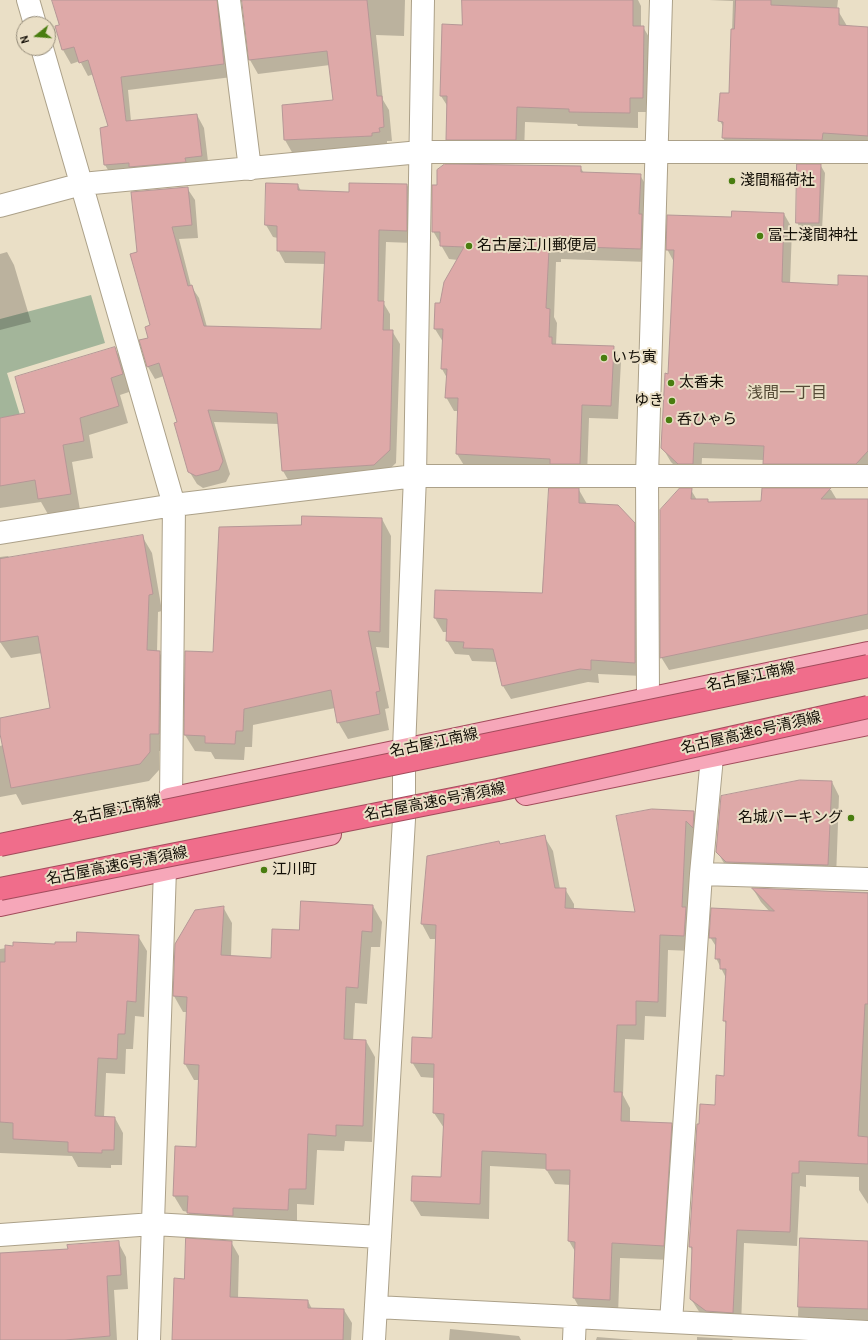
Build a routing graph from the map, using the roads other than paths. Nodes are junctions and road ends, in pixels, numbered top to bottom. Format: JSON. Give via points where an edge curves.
{"nodes":[{"id":1,"x":28,"y":0,"type":"edge"},
{"id":2,"x":229,"y":0,"type":"edge"},
{"id":3,"x":423,"y":0,"type":"edge"},
{"id":4,"x":661,"y":0,"type":"edge"},
{"id":5,"x":33,"y":16,"type":"edge"},
{"id":6,"x":44,"y":56,"type":"edge"},
{"id":7,"x":420,"y":152,"type":"junction"},
{"id":8,"x":657,"y":152,"type":"junction"},
{"id":9,"x":868,"y":152,"type":"edge"},
{"id":10,"x":250,"y":168,"type":"junction"},
{"id":11,"x":82,"y":184,"type":"junction"},
{"id":12,"x":0,"y":206,"type":"edge"},
{"id":13,"x":415,"y":476,"type":"junction"},
{"id":14,"x":647,"y":476,"type":"junction"},
{"id":15,"x":868,"y":476,"type":"edge"},
{"id":16,"x":174,"y":505,"type":"junction"},
{"id":17,"x":0,"y":533,"type":"edge"},
{"id":18,"x":868,"y":653,"type":"edge"},
{"id":19,"x":868,"y":666,"type":"edge"},
{"id":20,"x":648,"y":699,"type":"junction"},
{"id":21,"x":868,"y":707,"type":"edge"},
{"id":22,"x":868,"y":724,"type":"edge"},
{"id":23,"x":404,"y":749,"type":"junction"},
{"id":24,"x":712,"y":757,"type":"junction"},
{"id":25,"x":171,"y":799,"type":"junction"},
{"id":26,"x":404,"y":819,"type":"junction"},
{"id":27,"x":0,"y":835,"type":"edge"},
{"id":28,"x":0,"y":845,"type":"edge"},
{"id":29,"x":164,"y":869,"type":"junction"},
{"id":30,"x":701,"y":874,"type":"junction"},
{"id":31,"x":868,"y":879,"type":"edge"},
{"id":32,"x":0,"y":889,"type":"edge"},
{"id":33,"x":0,"y":905,"type":"edge"},
{"id":34,"x":154,"y":1224,"type":"junction"},
{"id":35,"x":0,"y":1235,"type":"edge"},
{"id":36,"x":380,"y":1237,"type":"junction"},
{"id":37,"x":376,"y":1307,"type":"junction"},
{"id":38,"x":575,"y":1317,"type":"junction"},
{"id":39,"x":671,"y":1322,"type":"junction"},
{"id":40,"x":868,"y":1332,"type":"edge"},
{"id":41,"x":777,"y":1334,"type":"edge"},
{"id":42,"x":150,"y":1340,"type":"edge"},
{"id":43,"x":374,"y":1340,"type":"edge"},
{"id":44,"x":574,"y":1340,"type":"edge"}],
"edges":[{"from":1,"to":5,"type":"street"},
{"from":2,"to":10,"type":"street"},
{"from":3,"to":7,"type":"street"},
{"from":4,"to":8,"type":"street"},
{"from":6,"to":11,"type":"street"},
{"from":7,"to":8,"type":"street"},
{"from":7,"to":10,"type":"street"},
{"from":7,"to":13,"type":"street"},
{"from":8,"to":9,"type":"street"},
{"from":8,"to":14,"type":"street"},
{"from":10,"to":11,"type":"street"},
{"from":11,"to":12,"type":"street"},
{"from":11,"to":16,"type":"street"},
{"from":13,"to":14,"type":"street"},
{"from":13,"to":16,"type":"street"},
{"from":13,"to":23,"type":"street"},
{"from":14,"to":15,"type":"street"},
{"from":14,"to":20,"type":"street"},
{"from":16,"to":17,"type":"street"},
{"from":16,"to":25,"type":"street"},
{"from":18,"to":20,"type":"main road","name":"名古屋江南線"},
{"from":19,"to":28,"type":"highway","bridge":true},
{"from":20,"to":23,"type":"main road","name":"名古屋江南線"},
{"from":21,"to":32,"type":"highway","name":"名古屋高速6号清須線","bridge":true,"via":[[498,790]]},
{"from":22,"to":24,"type":"main road"},
{"from":23,"to":25,"type":"main road","name":"名古屋江南線"},
{"from":23,"to":26,"type":"street"},
{"from":24,"to":26,"type":"main road"},
{"from":24,"to":30,"type":"street"},
{"from":25,"to":27,"type":"main road","name":"名古屋江南線"},
{"from":26,"to":29,"type":"main road"},
{"from":26,"to":36,"type":"street"},
{"from":29,"to":33,"type":"main road"},
{"from":29,"to":34,"type":"street"},
{"from":30,"to":31,"type":"street"},
{"from":30,"to":39,"type":"street"},
{"from":34,"to":35,"type":"street"},
{"from":34,"to":36,"type":"street"},
{"from":34,"to":42,"type":"street"},
{"from":36,"to":37,"type":"street"},
{"from":37,"to":38,"type":"street"},
{"from":37,"to":43,"type":"street"},
{"from":38,"to":39,"type":"street"},
{"from":38,"to":44,"type":"street"},
{"from":39,"to":41,"type":"street"},
{"from":40,"to":41,"type":"street"}]}
